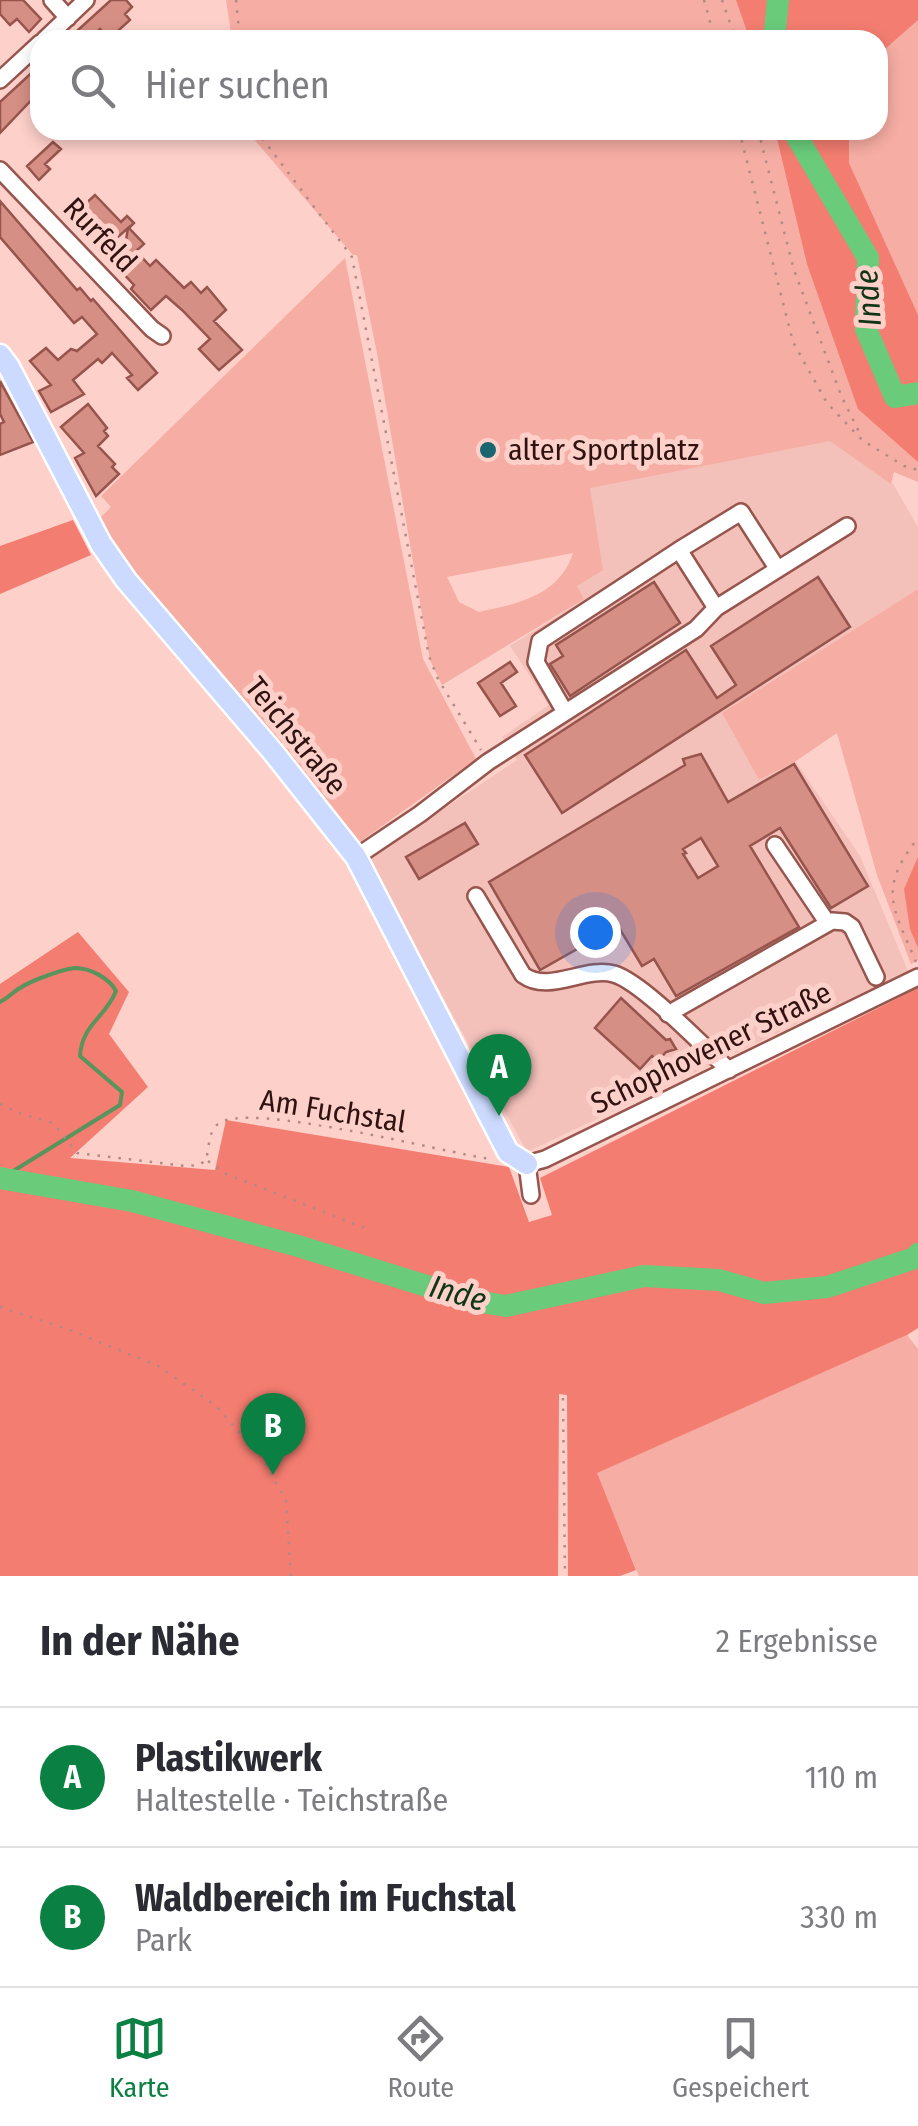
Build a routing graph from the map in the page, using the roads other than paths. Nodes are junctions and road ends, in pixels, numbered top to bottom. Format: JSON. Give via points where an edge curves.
{"nodes":[{"id":1,"x":52,"y":0,"type":"edge"},
{"id":2,"x":86,"y":0,"type":"edge"},
{"id":3,"x":68,"y":18,"type":"junction"},
{"id":4,"x":55,"y":30,"type":"edge"},
{"id":5,"x":30,"y":53,"type":"edge"},
{"id":6,"x":0,"y":80,"type":"edge"},
{"id":7,"x":0,"y":170,"type":"edge"},
{"id":8,"x":162,"y":336,"type":"dead end"},
{"id":9,"x":0,"y":355,"type":"edge"},
{"id":10,"x":847,"y":526,"type":"dead end"},
{"id":11,"x":679,"y":550,"type":"junction"},
{"id":12,"x":776,"y":568,"type":"junction"},
{"id":13,"x":716,"y":608,"type":"junction"},
{"id":14,"x":565,"y":712,"type":"junction"},
{"id":15,"x":775,"y":845,"type":"dead end"},
{"id":16,"x":356,"y":857,"type":"junction"},
{"id":17,"x":476,"y":896,"type":"dead end"},
{"id":18,"x":827,"y":922,"type":"junction"},
{"id":19,"x":876,"y":977,"type":"dead end"},
{"id":20,"x":918,"y":978,"type":"edge"},
{"id":21,"x":668,"y":1014,"type":"junction"},
{"id":22,"x":729,"y":1070,"type":"junction"},
{"id":23,"x":527,"y":1164,"type":"junction"},
{"id":24,"x":531,"y":1195,"type":"dead end"}],
"edges":[{"from":1,"to":3,"type":"street"},
{"from":2,"to":3,"type":"street"},
{"from":3,"to":4,"type":"street"},
{"from":5,"to":6,"type":"street"},
{"from":7,"to":8,"type":"street","name":"Rurfeld"},
{"from":9,"to":16,"type":"main road","name":"Teichstraße","via":[[126,580]]},
{"from":10,"to":12,"type":"street"},
{"from":11,"to":12,"type":"street","via":[[740,512]]},
{"from":11,"to":13,"type":"street"},
{"from":11,"to":14,"type":"street","via":[[540,640],[536,662]]},
{"from":12,"to":13,"type":"street"},
{"from":13,"to":14,"type":"street","via":[[696,629]]},
{"from":14,"to":16,"type":"street"},
{"from":15,"to":18,"type":"street"},
{"from":16,"to":23,"type":"main road","name":"Teichstraße","via":[[508,1152]]},
{"from":17,"to":21,"type":"street","via":[[531,981],[618,975]]},
{"from":18,"to":19,"type":"street","via":[[852,928]]},
{"from":18,"to":21,"type":"street"},
{"from":20,"to":22,"type":"street","name":"Schophovener Straße"},
{"from":21,"to":22,"type":"street"},
{"from":22,"to":23,"type":"street","name":"Schophovener Straße"},
{"from":23,"to":24,"type":"street"}]}
